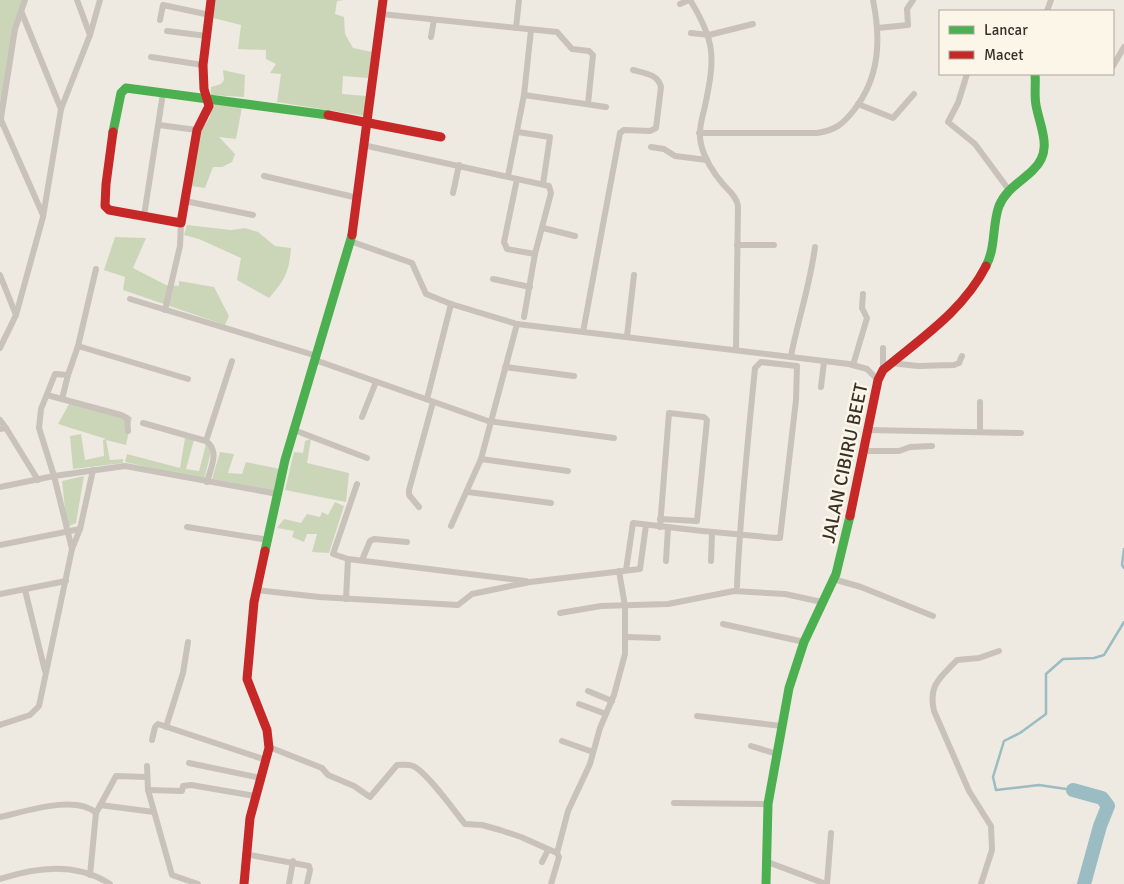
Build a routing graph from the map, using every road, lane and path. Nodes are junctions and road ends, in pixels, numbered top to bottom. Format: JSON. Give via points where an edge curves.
{"nodes":[{"id":1,"x":25,"y":0,"type":"edge"},
{"id":2,"x":100,"y":0,"type":"edge"},
{"id":3,"x":212,"y":0,"type":"edge"},
{"id":4,"x":383,"y":0,"type":"edge"},
{"id":5,"x":519,"y":0,"type":"edge"},
{"id":6,"x":689,"y":0,"type":"edge"},
{"id":7,"x":873,"y":0,"type":"edge"},
{"id":8,"x":912,"y":0,"type":"edge"},
{"id":9,"x":80,"y":2,"type":"edge"},
{"id":10,"x":680,"y":4,"type":"dead end"},
{"id":11,"x":21,"y":10,"type":"junction"},
{"id":12,"x":381,"y":14,"type":"junction"},
{"id":13,"x":210,"y":15,"type":"junction"},
{"id":14,"x":160,"y":20,"type":"dead end"},
{"id":15,"x":434,"y":20,"type":"junction"},
{"id":16,"x":753,"y":24,"type":"dead end"},
{"id":17,"x":516,"y":28,"type":"junction"},
{"id":18,"x":877,"y":28,"type":"junction"},
{"id":19,"x":531,"y":30,"type":"junction"},
{"id":20,"x":167,"y":31,"type":"dead end"},
{"id":21,"x":691,"y":33,"type":"dead end"},
{"id":22,"x":90,"y":35,"type":"junction"},
{"id":23,"x":709,"y":35,"type":"junction"},
{"id":24,"x":206,"y":36,"type":"junction"},
{"id":25,"x":431,"y":38,"type":"dead end"},
{"id":26,"x":1124,"y":47,"type":"edge"},
{"id":27,"x":151,"y":57,"type":"dead end"},
{"id":28,"x":1114,"y":64,"type":"edge"},
{"id":29,"x":203,"y":65,"type":"junction"},
{"id":30,"x":633,"y":70,"type":"dead end"},
{"id":31,"x":967,"y":75,"type":"edge"},
{"id":32,"x":1036,"y":75,"type":"edge"},
{"id":33,"x":163,"y":93,"type":"junction"},
{"id":34,"x":914,"y":94,"type":"dead end"},
{"id":35,"x":524,"y":95,"type":"junction"},
{"id":36,"x":211,"y":98,"type":"junction"},
{"id":37,"x":588,"y":104,"type":"junction"},
{"id":38,"x":858,"y":104,"type":"junction"},
{"id":39,"x":606,"y":107,"type":"dead end"},
{"id":40,"x":61,"y":109,"type":"junction"},
{"id":41,"x":367,"y":121,"type":"junction"},
{"id":42,"x":0,"y":122,"type":"edge"},
{"id":43,"x":159,"y":125,"type":"junction"},
{"id":44,"x":197,"y":130,"type":"junction"},
{"id":45,"x":518,"y":132,"type":"junction"},
{"id":46,"x":699,"y":133,"type":"junction"},
{"id":47,"x":441,"y":137,"type":"dead end"},
{"id":48,"x":363,"y":145,"type":"junction"},
{"id":49,"x":651,"y":148,"type":"dead end"},
{"id":50,"x":707,"y":160,"type":"junction"},
{"id":51,"x":459,"y":165,"type":"junction"},
{"id":52,"x":264,"y":176,"type":"dead end"},
{"id":53,"x":508,"y":176,"type":"junction"},
{"id":54,"x":517,"y":179,"type":"junction"},
{"id":55,"x":543,"y":184,"type":"junction"},
{"id":56,"x":1009,"y":190,"type":"junction"},
{"id":57,"x":453,"y":193,"type":"dead end"},
{"id":58,"x":358,"y":198,"type":"junction"},
{"id":59,"x":185,"y":201,"type":"junction"},
{"id":60,"x":253,"y":215,"type":"dead end"},
{"id":61,"x":144,"y":216,"type":"junction"},
{"id":62,"x":43,"y":217,"type":"junction"},
{"id":63,"x":181,"y":223,"type":"junction"},
{"id":64,"x":542,"y":228,"type":"junction"},
{"id":65,"x":575,"y":236,"type":"dead end"},
{"id":66,"x":350,"y":241,"type":"junction"},
{"id":67,"x":737,"y":245,"type":"junction"},
{"id":68,"x":774,"y":245,"type":"dead end"},
{"id":69,"x":815,"y":247,"type":"dead end"},
{"id":70,"x":536,"y":254,"type":"junction"},
{"id":71,"x":96,"y":269,"type":"dead end"},
{"id":72,"x":0,"y":275,"type":"edge"},
{"id":73,"x":634,"y":275,"type":"dead end"},
{"id":74,"x":493,"y":279,"type":"dead end"},
{"id":75,"x":530,"y":288,"type":"junction"},
{"id":76,"x":863,"y":294,"type":"dead end"},
{"id":77,"x":130,"y":299,"type":"dead end"},
{"id":78,"x":451,"y":304,"type":"junction"},
{"id":79,"x":165,"y":310,"type":"junction"},
{"id":80,"x":16,"y":315,"type":"junction"},
{"id":81,"x":524,"y":317,"type":"dead end"},
{"id":82,"x":517,"y":324,"type":"junction"},
{"id":83,"x":583,"y":332,"type":"junction"},
{"id":84,"x":627,"y":336,"type":"junction"},
{"id":85,"x":78,"y":346,"type":"junction"},
{"id":86,"x":0,"y":348,"type":"edge"},
{"id":87,"x":883,"y":348,"type":"dead end"},
{"id":88,"x":736,"y":349,"type":"junction"},
{"id":89,"x":962,"y":356,"type":"dead end"},
{"id":90,"x":795,"y":357,"type":"junction"},
{"id":91,"x":316,"y":358,"type":"junction"},
{"id":92,"x":232,"y":361,"type":"dead end"},
{"id":93,"x":824,"y":362,"type":"junction"},
{"id":94,"x":890,"y":363,"type":"junction"},
{"id":95,"x":853,"y":365,"type":"junction"},
{"id":96,"x":797,"y":366,"type":"junction"},
{"id":97,"x":505,"y":367,"type":"junction"},
{"id":98,"x":883,"y":370,"type":"junction"},
{"id":99,"x":68,"y":375,"type":"junction"},
{"id":100,"x":574,"y":376,"type":"dead end"},
{"id":101,"x":188,"y":380,"type":"dead end"},
{"id":102,"x":878,"y":380,"type":"junction"},
{"id":103,"x":376,"y":382,"type":"junction"},
{"id":104,"x":821,"y":387,"type":"dead end"},
{"id":105,"x":46,"y":395,"type":"junction"},
{"id":106,"x":62,"y":399,"type":"junction"},
{"id":107,"x":430,"y":401,"type":"junction"},
{"id":108,"x":980,"y":402,"type":"dead end"},
{"id":109,"x":362,"y":417,"type":"dead end"},
{"id":110,"x":0,"y":420,"type":"edge"},
{"id":111,"x":492,"y":422,"type":"junction"},
{"id":112,"x":144,"y":423,"type":"dead end"},
{"id":113,"x":3,"y":429,"type":"edge"},
{"id":114,"x":294,"y":430,"type":"junction"},
{"id":115,"x":868,"y":430,"type":"junction"},
{"id":116,"x":128,"y":431,"type":"dead end"},
{"id":117,"x":980,"y":431,"type":"junction"},
{"id":118,"x":1021,"y":433,"type":"dead end"},
{"id":119,"x":614,"y":438,"type":"dead end"},
{"id":120,"x":206,"y":441,"type":"junction"},
{"id":121,"x":932,"y":446,"type":"dead end"},
{"id":122,"x":864,"y":451,"type":"junction"},
{"id":123,"x":367,"y":458,"type":"dead end"},
{"id":124,"x":480,"y":459,"type":"junction"},
{"id":125,"x":93,"y":470,"type":"junction"},
{"id":126,"x":568,"y":471,"type":"dead end"},
{"id":127,"x":54,"y":476,"type":"junction"},
{"id":128,"x":38,"y":480,"type":"junction"},
{"id":129,"x":207,"y":482,"type":"junction"},
{"id":130,"x":357,"y":484,"type":"dead end"},
{"id":131,"x":0,"y":487,"type":"edge"},
{"id":132,"x":468,"y":492,"type":"junction"},
{"id":133,"x":278,"y":494,"type":"junction"},
{"id":134,"x":551,"y":503,"type":"dead end"},
{"id":135,"x":419,"y":507,"type":"dead end"},
{"id":136,"x":660,"y":519,"type":"junction"},
{"id":137,"x":646,"y":525,"type":"junction"},
{"id":138,"x":451,"y":526,"type":"dead end"},
{"id":139,"x":187,"y":527,"type":"dead end"},
{"id":140,"x":660,"y":527,"type":"junction"},
{"id":141,"x":668,"y":528,"type":"junction"},
{"id":142,"x":80,"y":529,"type":"junction"},
{"id":143,"x":67,"y":532,"type":"junction"},
{"id":144,"x":712,"y":533,"type":"junction"},
{"id":145,"x":739,"y":535,"type":"junction"},
{"id":146,"x":269,"y":540,"type":"junction"},
{"id":147,"x":407,"y":542,"type":"dead end"},
{"id":148,"x":0,"y":546,"type":"edge"},
{"id":149,"x":72,"y":549,"type":"junction"},
{"id":150,"x":348,"y":559,"type":"junction"},
{"id":151,"x":362,"y":560,"type":"junction"},
{"id":152,"x":666,"y":561,"type":"dead end"},
{"id":153,"x":711,"y":561,"type":"dead end"},
{"id":154,"x":622,"y":571,"type":"junction"},
{"id":155,"x":833,"y":580,"type":"junction"},
{"id":156,"x":66,"y":581,"type":"junction"},
{"id":157,"x":530,"y":582,"type":"junction"},
{"id":158,"x":737,"y":586,"type":"dead end"},
{"id":159,"x":25,"y":590,"type":"junction"},
{"id":160,"x":256,"y":590,"type":"junction"},
{"id":161,"x":0,"y":594,"type":"edge"},
{"id":162,"x":346,"y":599,"type":"junction"},
{"id":163,"x":822,"y":602,"type":"junction"},
{"id":164,"x":625,"y":606,"type":"junction"},
{"id":165,"x":560,"y":613,"type":"dead end"},
{"id":166,"x":933,"y":616,"type":"dead end"},
{"id":167,"x":722,"y":624,"type":"dead end"},
{"id":168,"x":626,"y":636,"type":"junction"},
{"id":169,"x":658,"y":638,"type":"dead end"},
{"id":170,"x":188,"y":642,"type":"dead end"},
{"id":171,"x":804,"y":642,"type":"junction"},
{"id":172,"x":999,"y":651,"type":"dead end"},
{"id":173,"x":45,"y":673,"type":"junction"},
{"id":174,"x":588,"y":691,"type":"dead end"},
{"id":175,"x":612,"y":701,"type":"junction"},
{"id":176,"x":579,"y":704,"type":"dead end"},
{"id":177,"x":606,"y":714,"type":"junction"},
{"id":178,"x":697,"y":716,"type":"dead end"},
{"id":179,"x":0,"y":723,"type":"edge"},
{"id":180,"x":782,"y":726,"type":"junction"},
{"id":181,"x":166,"y":727,"type":"junction"},
{"id":182,"x":152,"y":740,"type":"dead end"},
{"id":183,"x":562,"y":740,"type":"dead end"},
{"id":184,"x":750,"y":746,"type":"dead end"},
{"id":185,"x":269,"y":747,"type":"junction"},
{"id":186,"x":593,"y":752,"type":"junction"},
{"id":187,"x":777,"y":754,"type":"junction"},
{"id":188,"x":266,"y":760,"type":"junction"},
{"id":189,"x":189,"y":763,"type":"dead end"},
{"id":190,"x":147,"y":766,"type":"dead end"},
{"id":191,"x":146,"y":777,"type":"junction"},
{"id":192,"x":261,"y":778,"type":"junction"},
{"id":193,"x":148,"y":790,"type":"junction"},
{"id":194,"x":255,"y":796,"type":"junction"},
{"id":195,"x":674,"y":803,"type":"dead end"},
{"id":196,"x":768,"y":804,"type":"junction"},
{"id":197,"x":100,"y":805,"type":"junction"},
{"id":198,"x":154,"y":812,"type":"junction"},
{"id":199,"x":96,"y":813,"type":"junction"},
{"id":200,"x":0,"y":817,"type":"edge"},
{"id":201,"x":831,"y":833,"type":"dead end"},
{"id":202,"x":548,"y":850,"type":"junction"},
{"id":203,"x":556,"y":853,"type":"junction"},
{"id":204,"x":245,"y":854,"type":"junction"},
{"id":205,"x":765,"y":861,"type":"junction"},
{"id":206,"x":293,"y":862,"type":"junction"},
{"id":207,"x":542,"y":862,"type":"dead end"},
{"id":208,"x":90,"y":875,"type":"junction"},
{"id":209,"x":0,"y":879,"type":"edge"},
{"id":210,"x":110,"y":884,"type":"edge"},
{"id":211,"x":198,"y":884,"type":"edge"},
{"id":212,"x":244,"y":884,"type":"edge"},
{"id":213,"x":289,"y":884,"type":"edge"},
{"id":214,"x":307,"y":884,"type":"edge"},
{"id":215,"x":550,"y":884,"type":"edge"},
{"id":216,"x":766,"y":884,"type":"edge"},
{"id":217,"x":826,"y":884,"type":"edge"},
{"id":218,"x":981,"y":884,"type":"edge"}],
"edges":[{"from":1,"to":11,"type":"street"},
{"from":2,"to":22,"type":"street"},
{"from":3,"to":13,"type":"street"},
{"from":4,"to":12,"type":"street"},
{"from":5,"to":17,"type":"street"},
{"from":6,"to":10,"type":"street"},
{"from":6,"to":23,"type":"street"},
{"from":7,"to":18,"type":"street"},
{"from":8,"to":18,"type":"street","via":[[907,9],[908,25]]},
{"from":9,"to":22,"type":"street"},
{"from":11,"to":40,"type":"street"},
{"from":11,"to":42,"type":"street"},
{"from":12,"to":15,"type":"street"},
{"from":12,"to":41,"type":"street"},
{"from":13,"to":14,"type":"street","via":[[163,5]]},
{"from":13,"to":24,"type":"street"},
{"from":15,"to":17,"type":"street"},
{"from":15,"to":25,"type":"street"},
{"from":16,"to":23,"type":"street"},
{"from":17,"to":19,"type":"street"},
{"from":18,"to":38,"type":"street","via":[[874,73]]},
{"from":19,"to":35,"type":"street"},
{"from":19,"to":37,"type":"street","via":[[556,32],[572,49],[591,53]]},
{"from":20,"to":24,"type":"street"},
{"from":21,"to":23,"type":"street"},
{"from":22,"to":40,"type":"street"},
{"from":23,"to":46,"type":"street","via":[[712,63]]},
{"from":24,"to":29,"type":"street"},
{"from":26,"to":28,"type":"street"},
{"from":27,"to":29,"type":"street"},
{"from":29,"to":36,"type":"street","via":[[204,89]]},
{"from":30,"to":83,"type":"street","via":[[660,81],[656,128],[620,133]]},
{"from":31,"to":56,"type":"street","via":[[948,122],[976,144]]},
{"from":32,"to":56,"type":"street","name":"JALAN CIBIRU BEET","via":[[1036,103],[1045,137],[1043,158],[1031,173]]},
{"from":33,"to":36,"type":"street"},
{"from":33,"to":43,"type":"street"},
{"from":33,"to":61,"type":"street","via":[[123,89],[111,149],[105,206],[114,211]]},
{"from":34,"to":38,"type":"street","via":[[893,118]]},
{"from":35,"to":37,"type":"street"},
{"from":35,"to":45,"type":"street"},
{"from":36,"to":41,"type":"street"},
{"from":36,"to":44,"type":"street"},
{"from":37,"to":39,"type":"street"},
{"from":38,"to":46,"type":"street","via":[[844,124],[825,132],[781,135]]},
{"from":40,"to":62,"type":"street"},
{"from":41,"to":47,"type":"street"},
{"from":41,"to":48,"type":"street"},
{"from":42,"to":62,"type":"street"},
{"from":43,"to":44,"type":"street"},
{"from":43,"to":61,"type":"street"},
{"from":44,"to":59,"type":"street"},
{"from":45,"to":53,"type":"street"},
{"from":45,"to":55,"type":"street","via":[[550,136]]},
{"from":46,"to":50,"type":"street"},
{"from":48,"to":51,"type":"street"},
{"from":48,"to":58,"type":"street"},
{"from":49,"to":50,"type":"street","via":[[664,149],[675,156]]},
{"from":50,"to":67,"type":"street","via":[[737,200]]},
{"from":51,"to":53,"type":"street"},
{"from":51,"to":57,"type":"street"},
{"from":52,"to":58,"type":"street"},
{"from":53,"to":54,"type":"street"},
{"from":54,"to":55,"type":"street"},
{"from":54,"to":70,"type":"street","via":[[504,242],[507,249]]},
{"from":55,"to":64,"type":"street","via":[[551,189]]},
{"from":56,"to":94,"type":"street","name":"JALAN CIBIRU BEET","via":[[999,206],[989,260],[972,292],[947,318]]},
{"from":58,"to":66,"type":"street"},
{"from":59,"to":60,"type":"street"},
{"from":59,"to":63,"type":"street"},
{"from":61,"to":63,"type":"street"},
{"from":62,"to":80,"type":"street"},
{"from":63,"to":79,"type":"street","via":[[180,246]]},
{"from":64,"to":65,"type":"street"},
{"from":64,"to":70,"type":"street"},
{"from":66,"to":78,"type":"street","via":[[412,264],[426,294]]},
{"from":66,"to":91,"type":"street"},
{"from":67,"to":68,"type":"street"},
{"from":67,"to":88,"type":"street"},
{"from":69,"to":90,"type":"street","via":[[810,281],[797,325]]},
{"from":70,"to":75,"type":"street"},
{"from":71,"to":85,"type":"street"},
{"from":72,"to":80,"type":"street"},
{"from":73,"to":84,"type":"street"},
{"from":74,"to":75,"type":"street"},
{"from":75,"to":81,"type":"street"},
{"from":76,"to":95,"type":"street","via":[[862,308],[867,318]]},
{"from":77,"to":79,"type":"street"},
{"from":78,"to":82,"type":"street"},
{"from":78,"to":107,"type":"street"},
{"from":79,"to":91,"type":"street"},
{"from":80,"to":86,"type":"street"},
{"from":82,"to":83,"type":"street"},
{"from":82,"to":97,"type":"street"},
{"from":83,"to":84,"type":"street"},
{"from":84,"to":88,"type":"street","via":[[703,348]]},
{"from":85,"to":99,"type":"street"},
{"from":85,"to":101,"type":"street"},
{"from":87,"to":98,"type":"street"},
{"from":88,"to":90,"type":"street"},
{"from":89,"to":94,"type":"street","via":[[954,365]]},
{"from":90,"to":93,"type":"street"},
{"from":90,"to":96,"type":"street"},
{"from":91,"to":103,"type":"street"},
{"from":91,"to":114,"type":"street"},
{"from":92,"to":120,"type":"street"},
{"from":93,"to":95,"type":"street"},
{"from":93,"to":104,"type":"street"},
{"from":94,"to":98,"type":"street","name":"JALAN CIBIRU BEET"},
{"from":95,"to":102,"type":"street","via":[[867,369]]},
{"from":96,"to":145,"type":"street","via":[[760,362],[756,365]]},
{"from":96,"to":145,"type":"street","via":[[782,536]]},
{"from":97,"to":100,"type":"street"},
{"from":97,"to":111,"type":"street"},
{"from":98,"to":102,"type":"street","name":"JALAN CIBIRU BEET"},
{"from":99,"to":105,"type":"street","via":[[55,374]]},
{"from":99,"to":106,"type":"street"},
{"from":102,"to":115,"type":"street","name":"JALAN CIBIRU BEET"},
{"from":103,"to":107,"type":"street"},
{"from":103,"to":109,"type":"street"},
{"from":105,"to":106,"type":"street"},
{"from":105,"to":127,"type":"street","via":[[39,419]]},
{"from":106,"to":116,"type":"street","via":[[127,418]]},
{"from":107,"to":111,"type":"street"},
{"from":107,"to":135,"type":"street","via":[[409,490]]},
{"from":108,"to":117,"type":"street"},
{"from":110,"to":113,"type":"street"},
{"from":111,"to":119,"type":"street"},
{"from":111,"to":124,"type":"street"},
{"from":112,"to":120,"type":"street"},
{"from":113,"to":128,"type":"street"},
{"from":114,"to":123,"type":"street"},
{"from":114,"to":133,"type":"street"},
{"from":115,"to":117,"type":"street"},
{"from":115,"to":122,"type":"street","name":"JALAN CIBIRU BEET"},
{"from":117,"to":118,"type":"street"},
{"from":120,"to":129,"type":"street","via":[[213,446],[214,454]]},
{"from":121,"to":122,"type":"street","via":[[899,451]]},
{"from":122,"to":155,"type":"street","name":"JALAN CIBIRU BEET"},
{"from":124,"to":126,"type":"street"},
{"from":124,"to":132,"type":"street"},
{"from":125,"to":127,"type":"street"},
{"from":125,"to":129,"type":"street","via":[[125,466]]},
{"from":125,"to":142,"type":"street"},
{"from":127,"to":128,"type":"street"},
{"from":127,"to":143,"type":"street"},
{"from":128,"to":131,"type":"street"},
{"from":129,"to":133,"type":"street"},
{"from":130,"to":150,"type":"street","via":[[333,554]]},
{"from":132,"to":134,"type":"street"},
{"from":132,"to":138,"type":"street"},
{"from":133,"to":146,"type":"street"},
{"from":136,"to":136,"type":"street","via":[[697,521],[707,420],[704,417],[669,414]]},
{"from":136,"to":140,"type":"street"},
{"from":137,"to":140,"type":"street"},
{"from":137,"to":154,"type":"street","via":[[633,523]]},
{"from":137,"to":154,"type":"street","via":[[640,569]]},
{"from":139,"to":146,"type":"street"},
{"from":140,"to":141,"type":"street"},
{"from":141,"to":144,"type":"street"},
{"from":141,"to":152,"type":"street"},
{"from":142,"to":143,"type":"street"},
{"from":142,"to":149,"type":"street"},
{"from":143,"to":148,"type":"street"},
{"from":143,"to":149,"type":"street"},
{"from":144,"to":145,"type":"street"},
{"from":144,"to":153,"type":"street"},
{"from":145,"to":158,"type":"street"},
{"from":146,"to":160,"type":"street"},
{"from":147,"to":151,"type":"street","via":[[374,539]]},
{"from":149,"to":156,"type":"street"},
{"from":150,"to":151,"type":"street"},
{"from":150,"to":162,"type":"street"},
{"from":151,"to":157,"type":"street"},
{"from":154,"to":157,"type":"street"},
{"from":154,"to":164,"type":"street"},
{"from":155,"to":163,"type":"street","name":"JALAN CIBIRU BEET"},
{"from":155,"to":166,"type":"street","via":[[861,587]]},
{"from":156,"to":159,"type":"street"},
{"from":156,"to":173,"type":"street"},
{"from":157,"to":162,"type":"street","via":[[472,594],[462,604],[454,606]]},
{"from":159,"to":161,"type":"street"},
{"from":159,"to":173,"type":"street"},
{"from":160,"to":162,"type":"street"},
{"from":160,"to":185,"type":"street","via":[[247,679],[268,734]]},
{"from":163,"to":164,"type":"street","via":[[785,594],[734,591],[668,604]]},
{"from":163,"to":171,"type":"street","name":"JALAN CIBIRU BEET"},
{"from":164,"to":165,"type":"street","via":[[601,606]]},
{"from":164,"to":168,"type":"street"},
{"from":167,"to":171,"type":"street"},
{"from":168,"to":169,"type":"street"},
{"from":168,"to":175,"type":"street","via":[[626,654]]},
{"from":170,"to":181,"type":"street","via":[[183,673]]},
{"from":171,"to":180,"type":"street","name":"JALAN CIBIRU BEET","via":[[789,688]]},
{"from":172,"to":218,"type":"street","via":[[979,658],[957,660],[932,688],[930,697],[969,791],[991,826],[992,850]]},
{"from":173,"to":179,"type":"street","via":[[36,712]]},
{"from":174,"to":175,"type":"street"},
{"from":175,"to":177,"type":"street"},
{"from":176,"to":177,"type":"street"},
{"from":177,"to":186,"type":"street"},
{"from":178,"to":180,"type":"street"},
{"from":180,"to":187,"type":"street","name":"JALAN CIBIRU BEET"},
{"from":181,"to":182,"type":"street","via":[[156,725]]},
{"from":181,"to":188,"type":"street"},
{"from":183,"to":186,"type":"street"},
{"from":184,"to":187,"type":"street"},
{"from":185,"to":188,"type":"street"},
{"from":185,"to":202,"type":"street","via":[[322,768],[328,775],[370,797],[397,765],[413,766],[430,781],[464,824],[507,832]]},
{"from":186,"to":203,"type":"street","via":[[568,811]]},
{"from":187,"to":196,"type":"street","name":"JALAN CIBIRU BEET"},
{"from":188,"to":192,"type":"street"},
{"from":189,"to":192,"type":"street"},
{"from":190,"to":191,"type":"street"},
{"from":191,"to":193,"type":"street"},
{"from":191,"to":197,"type":"street","via":[[118,774]]},
{"from":192,"to":194,"type":"street"},
{"from":193,"to":194,"type":"street","via":[[182,791],[183,786],[191,785]]},
{"from":193,"to":198,"type":"street"},
{"from":194,"to":204,"type":"street"},
{"from":195,"to":196,"type":"street"},
{"from":196,"to":205,"type":"street","name":"JALAN CIBIRU BEET"},
{"from":197,"to":198,"type":"street"},
{"from":197,"to":199,"type":"street"},
{"from":198,"to":211,"type":"street","via":[[172,875]]},
{"from":199,"to":200,"type":"street","via":[[84,805],[71,804]]},
{"from":199,"to":208,"type":"street"},
{"from":201,"to":217,"type":"street"},
{"from":202,"to":203,"type":"street"},
{"from":202,"to":207,"type":"street"},
{"from":203,"to":215,"type":"street","via":[[559,857]]},
{"from":204,"to":206,"type":"street"},
{"from":204,"to":212,"type":"street"},
{"from":205,"to":216,"type":"street","name":"JALAN CIBIRU BEET"},
{"from":205,"to":217,"type":"street"},
{"from":206,"to":213,"type":"street"},
{"from":206,"to":214,"type":"street","via":[[310,867]]},
{"from":208,"to":209,"type":"street","via":[[51,868]]},
{"from":208,"to":210,"type":"street"}]}
